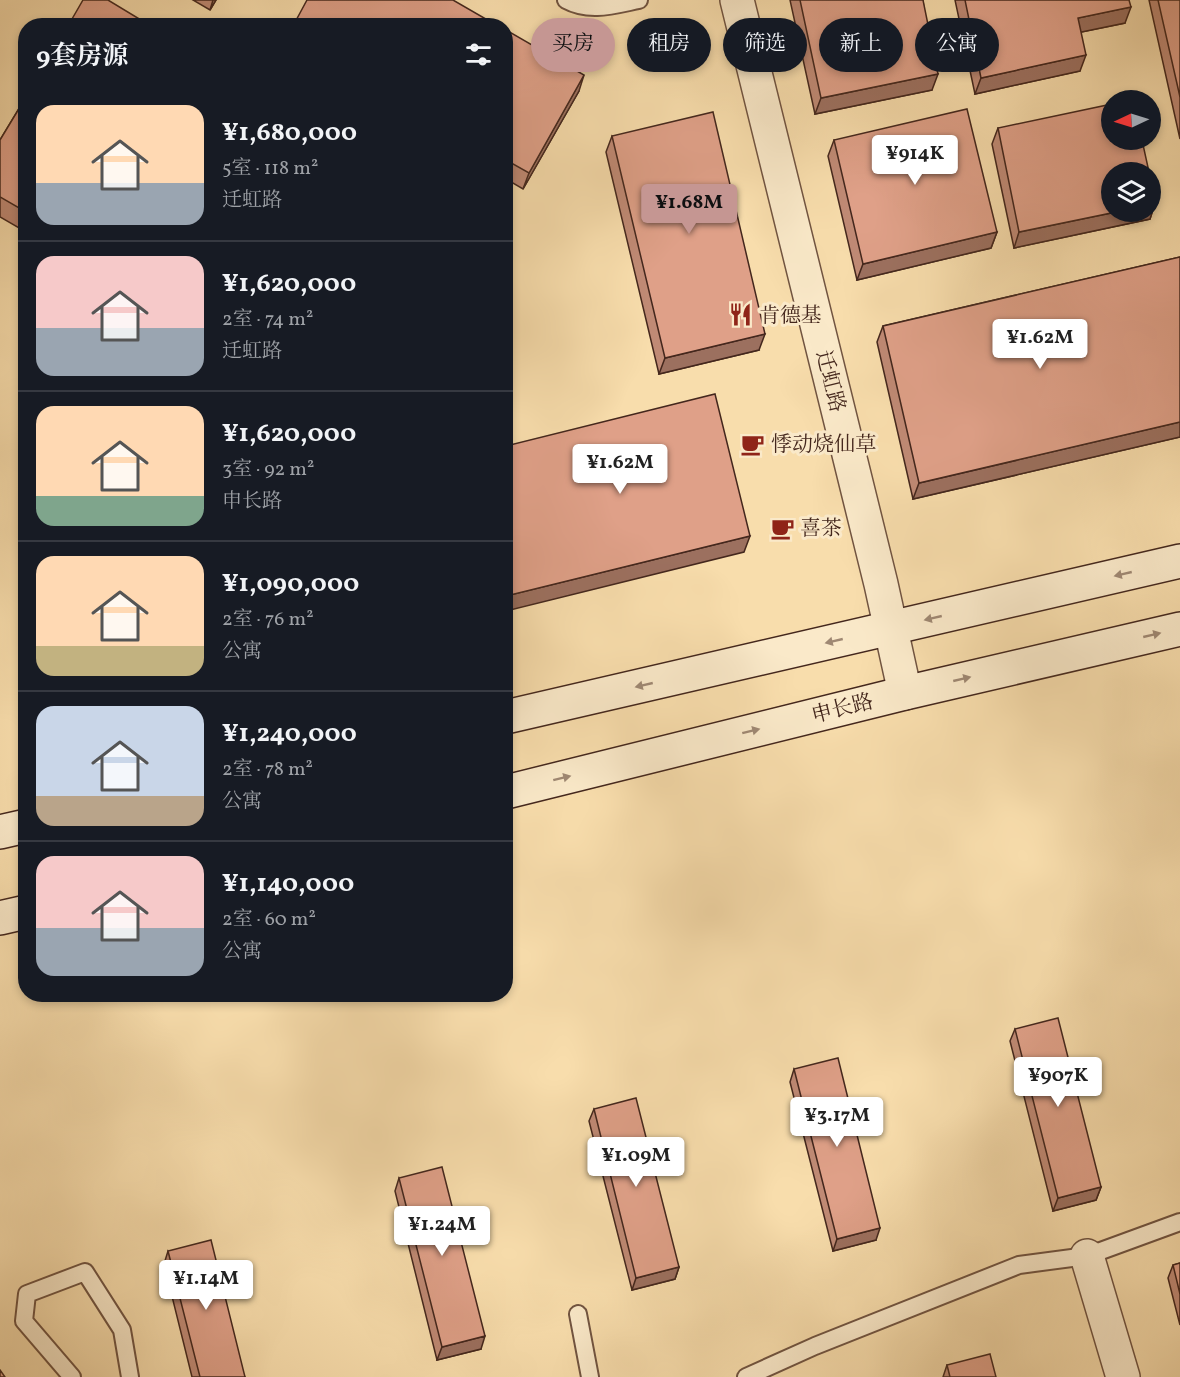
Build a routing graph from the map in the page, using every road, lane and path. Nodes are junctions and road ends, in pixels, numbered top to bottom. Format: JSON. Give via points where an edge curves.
{"nodes":[{"id":1,"x":566,"y":0,"type":"edge"},
{"id":2,"x":639,"y":0,"type":"edge"},
{"id":3,"x":737,"y":0,"type":"edge"},
{"id":4,"x":1180,"y":561,"type":"edge"},
{"id":5,"x":891,"y":628,"type":"junction"},
{"id":6,"x":1180,"y":629,"type":"edge"},
{"id":7,"x":905,"y":693,"type":"junction"},
{"id":8,"x":513,"y":715,"type":"edge"},
{"id":9,"x":513,"y":790,"type":"edge"},
{"id":10,"x":18,"y":828,"type":"edge"},
{"id":11,"x":0,"y":831,"type":"edge"},
{"id":12,"x":18,"y":914,"type":"edge"},
{"id":13,"x":0,"y":918,"type":"edge"},
{"id":14,"x":1180,"y":1222,"type":"edge"},
{"id":15,"x":1087,"y":1256,"type":"junction"},
{"id":16,"x":578,"y":1314,"type":"dead end"},
{"id":17,"x":72,"y":1377,"type":"edge"},
{"id":18,"x":130,"y":1377,"type":"edge"},
{"id":19,"x":590,"y":1377,"type":"edge"},
{"id":20,"x":746,"y":1377,"type":"edge"},
{"id":21,"x":1123,"y":1377,"type":"edge"}],
"edges":[{"from":1,"to":2,"type":"lane","via":[[598,8]]},
{"from":3,"to":5,"type":"main road","name":"迁虹路"},
{"from":4,"to":5,"type":"main road","one_way":true},
{"from":5,"to":7,"type":"main road","name":"迁虹路"},
{"from":5,"to":8,"type":"main road","one_way":true},
{"from":7,"to":6,"type":"main road","name":"申长路","one_way":true},
{"from":9,"to":7,"type":"main road","name":"申长路","one_way":true},
{"from":10,"to":11,"type":"main road"},
{"from":12,"to":13,"type":"main road"},
{"from":14,"to":15,"type":"lane"},
{"from":15,"to":20,"type":"lane","via":[[1019,1265]]},
{"from":15,"to":21,"type":"main road"},
{"from":16,"to":19,"type":"lane"},
{"from":17,"to":18,"type":"lane","via":[[24,1321],[27,1294],[85,1272],[122,1330]]}]}
